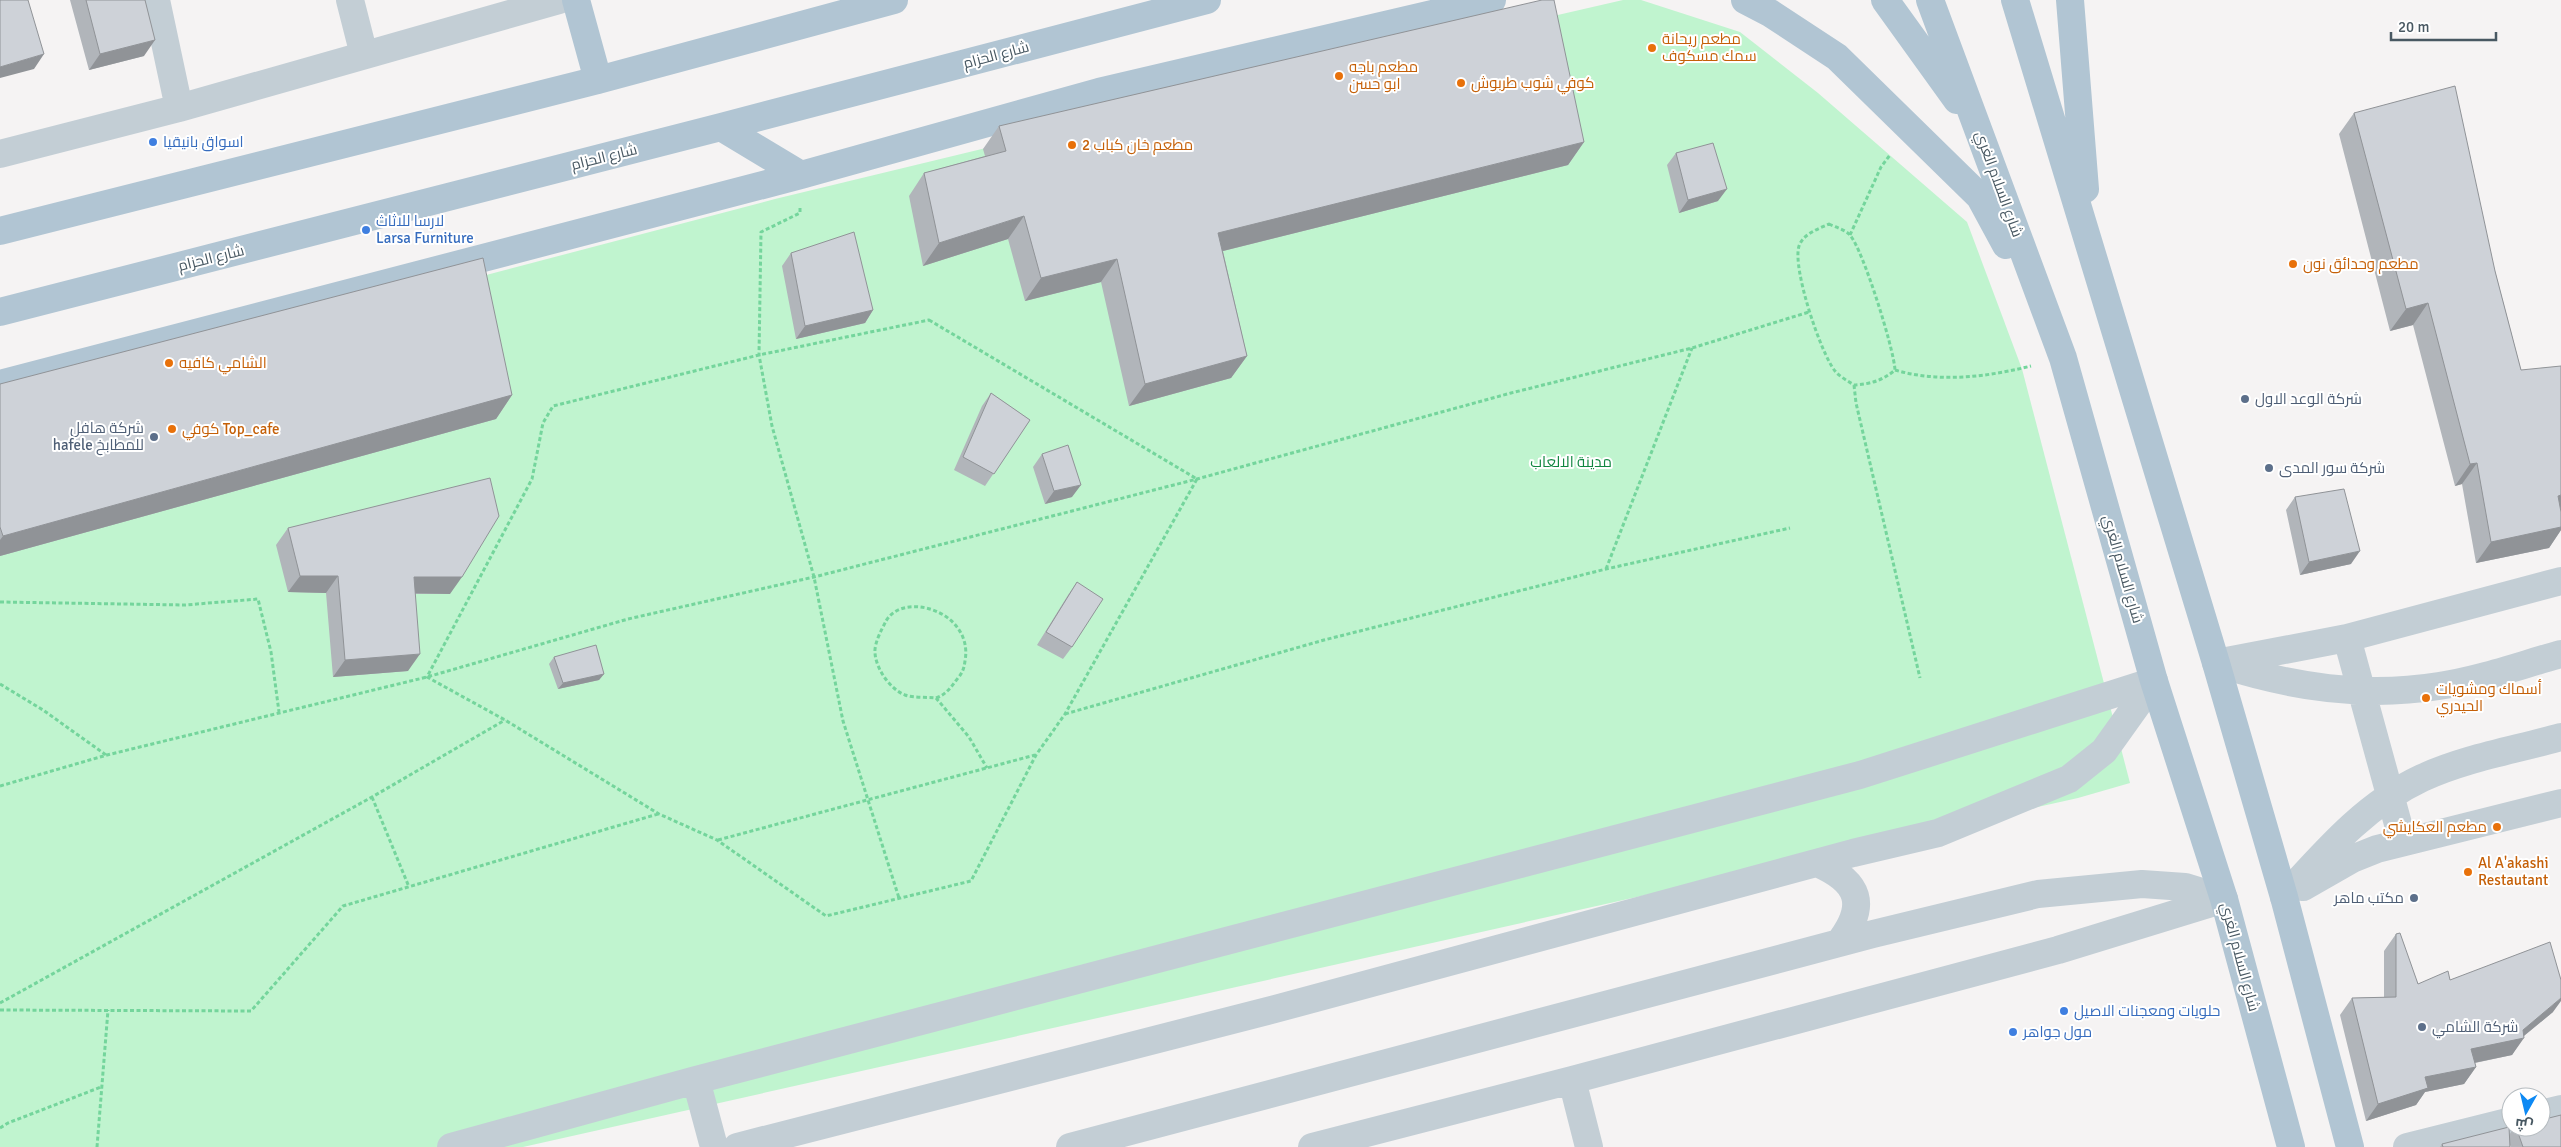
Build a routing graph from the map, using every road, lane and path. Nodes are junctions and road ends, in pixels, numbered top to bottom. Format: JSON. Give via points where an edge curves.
{"nodes":[{"id":1,"x":156,"y":0,"type":"edge"},
{"id":2,"x":350,"y":0,"type":"edge"},
{"id":3,"x":559,"y":0,"type":"edge"},
{"id":4,"x":576,"y":0,"type":"edge"},
{"id":5,"x":894,"y":0,"type":"edge"},
{"id":6,"x":1207,"y":0,"type":"edge"},
{"id":7,"x":1492,"y":0,"type":"edge"},
{"id":8,"x":1745,"y":0,"type":"edge"},
{"id":9,"x":1885,"y":0,"type":"edge"},
{"id":10,"x":1930,"y":0,"type":"edge"},
{"id":11,"x":2015,"y":0,"type":"edge"},
{"id":12,"x":2070,"y":0,"type":"edge"},
{"id":13,"x":364,"y":55,"type":"junction"},
{"id":14,"x":598,"y":80,"type":"junction"},
{"id":15,"x":179,"y":108,"type":"junction"},
{"id":16,"x":721,"y":127,"type":"junction"},
{"id":17,"x":1911,"y":129,"type":"junction"},
{"id":18,"x":1978,"y":130,"type":"junction"},
{"id":19,"x":0,"y":154,"type":"edge"},
{"id":20,"x":801,"y":175,"type":"junction"},
{"id":21,"x":0,"y":231,"type":"edge"},
{"id":22,"x":1850,"y":235,"type":"junction"},
{"id":23,"x":2090,"y":243,"type":"junction"},
{"id":24,"x":7,"y":306,"type":"edge"},
{"id":25,"x":1809,"y":312,"type":"junction"},
{"id":26,"x":1692,"y":348,"type":"junction"},
{"id":27,"x":2062,"y":354,"type":"junction"},
{"id":28,"x":758,"y":356,"type":"junction"},
{"id":29,"x":1895,"y":370,"type":"junction"},
{"id":30,"x":0,"y":384,"type":"edge"},
{"id":31,"x":1854,"y":385,"type":"junction"},
{"id":32,"x":1197,"y":479,"type":"junction"},
{"id":33,"x":1790,"y":528,"type":"dead end"},
{"id":34,"x":1606,"y":569,"type":"junction"},
{"id":35,"x":814,"y":577,"type":"junction"},
{"id":36,"x":2561,"y":581,"type":"edge"},
{"id":37,"x":0,"y":602,"type":"edge"},
{"id":38,"x":2347,"y":638,"type":"junction"},
{"id":39,"x":2561,"y":654,"type":"edge"},
{"id":40,"x":2216,"y":663,"type":"junction"},
{"id":41,"x":427,"y":677,"type":"junction"},
{"id":42,"x":1920,"y":678,"type":"dead end"},
{"id":43,"x":2154,"y":681,"type":"junction"},
{"id":44,"x":0,"y":684,"type":"edge"},
{"id":45,"x":2361,"y":692,"type":"junction"},
{"id":46,"x":936,"y":698,"type":"junction"},
{"id":47,"x":279,"y":712,"type":"junction"},
{"id":48,"x":1065,"y":714,"type":"junction"},
{"id":49,"x":506,"y":720,"type":"junction"},
{"id":50,"x":2561,"y":737,"type":"edge"},
{"id":51,"x":1036,"y":755,"type":"junction"},
{"id":52,"x":107,"y":756,"type":"junction"},
{"id":53,"x":987,"y":768,"type":"junction"},
{"id":54,"x":0,"y":786,"type":"edge"},
{"id":55,"x":2390,"y":796,"type":"junction"},
{"id":56,"x":372,"y":797,"type":"junction"},
{"id":57,"x":867,"y":801,"type":"junction"},
{"id":58,"x":2561,"y":803,"type":"edge"},
{"id":59,"x":659,"y":814,"type":"junction"},
{"id":60,"x":717,"y":840,"type":"junction"},
{"id":61,"x":2403,"y":842,"type":"junction"},
{"id":62,"x":1817,"y":863,"type":"junction"},
{"id":63,"x":409,"y":887,"type":"junction"},
{"id":64,"x":2284,"y":897,"type":"junction"},
{"id":65,"x":899,"y":898,"type":"junction"},
{"id":66,"x":2224,"y":899,"type":"junction"},
{"id":67,"x":1839,"y":944,"type":"junction"},
{"id":68,"x":0,"y":1003,"type":"edge"},
{"id":69,"x":0,"y":1010,"type":"edge"},
{"id":70,"x":108,"y":1010,"type":"junction"},
{"id":71,"x":696,"y":1080,"type":"junction"},
{"id":72,"x":1572,"y":1080,"type":"junction"},
{"id":73,"x":101,"y":1086,"type":"junction"},
{"id":74,"x":2501,"y":1124,"type":"edge"},
{"id":75,"x":0,"y":1128,"type":"edge"},
{"id":76,"x":96,"y":1147,"type":"edge"},
{"id":77,"x":451,"y":1147,"type":"edge"},
{"id":78,"x":714,"y":1147,"type":"edge"},
{"id":79,"x":738,"y":1147,"type":"edge"},
{"id":80,"x":1070,"y":1147,"type":"edge"},
{"id":81,"x":1312,"y":1147,"type":"edge"},
{"id":82,"x":1589,"y":1147,"type":"edge"},
{"id":83,"x":2291,"y":1147,"type":"edge"},
{"id":84,"x":2350,"y":1147,"type":"edge"},
{"id":85,"x":2407,"y":1147,"type":"edge"}],
"edges":[{"from":1,"to":15,"type":"street"},
{"from":2,"to":13,"type":"street"},
{"from":3,"to":13,"type":"street"},
{"from":4,"to":14,"type":"main road"},
{"from":5,"to":14,"type":"main road"},
{"from":6,"to":16,"type":"main road","name":"شارع الحزام"},
{"from":7,"to":20,"type":"main road","via":[[1099,92]]},
{"from":8,"to":17,"type":"main road","via":[[1837,57]]},
{"from":9,"to":18,"type":"main road"},
{"from":10,"to":18,"type":"main road","name":"شارع السلام الغري"},
{"from":11,"to":23,"type":"main road"},
{"from":12,"to":23,"type":"main road"},
{"from":13,"to":15,"type":"street"},
{"from":14,"to":21,"type":"main road"},
{"from":15,"to":19,"type":"street"},
{"from":16,"to":20,"type":"main road"},
{"from":16,"to":24,"type":"main road","name":"شارع الحزام"},
{"from":17,"to":22,"type":"path","via":[[1881,167]]},
{"from":17,"to":27,"type":"main road","via":[[1980,196]]},
{"from":18,"to":27,"type":"main road","name":"شارع السلام الغري"},
{"from":20,"to":28,"type":"path","via":[[800,213],[761,232]]},
{"from":20,"to":30,"type":"main road"},
{"from":22,"to":25,"type":"path","via":[[1830,224],[1808,234],[1799,246],[1799,270]]},
{"from":22,"to":29,"type":"path","via":[[1888,334]]},
{"from":23,"to":40,"type":"main road"},
{"from":25,"to":26,"type":"path"},
{"from":25,"to":31,"type":"path","via":[[1835,371]]},
{"from":26,"to":32,"type":"path"},
{"from":26,"to":34,"type":"path"},
{"from":27,"to":29,"type":"path","via":[[1998,373],[1970,377],[1911,375]]},
{"from":27,"to":43,"type":"main road","name":"شارع السلام الغري"},
{"from":28,"to":32,"type":"path","via":[[929,320]]},
{"from":28,"to":35,"type":"path","via":[[772,426]]},
{"from":28,"to":41,"type":"path","via":[[553,406],[543,423],[532,479]]},
{"from":29,"to":31,"type":"path","via":[[1880,380]]},
{"from":31,"to":42,"type":"path"},
{"from":32,"to":35,"type":"path"},
{"from":32,"to":48,"type":"path"},
{"from":33,"to":34,"type":"path"},
{"from":34,"to":48,"type":"path","via":[[1324,640]]},
{"from":35,"to":41,"type":"path","via":[[628,620]]},
{"from":35,"to":57,"type":"path","via":[[843,721]]},
{"from":36,"to":38,"type":"street"},
{"from":37,"to":47,"type":"path","via":[[185,606],[258,599],[271,652]]},
{"from":38,"to":40,"type":"street"},
{"from":38,"to":45,"type":"street"},
{"from":39,"to":45,"type":"street","via":[[2440,686]]},
{"from":40,"to":45,"type":"street","via":[[2263,678],[2312,688]]},
{"from":40,"to":64,"type":"main road"},
{"from":41,"to":47,"type":"path"},
{"from":41,"to":49,"type":"path"},
{"from":43,"to":62,"type":"street","via":[[2104,751],[2069,779],[1938,833]]},
{"from":43,"to":66,"type":"main road","name":"شارع السلام الغري"},
{"from":43,"to":71,"type":"street","via":[[1860,775]]},
{"from":44,"to":52,"type":"path"},
{"from":45,"to":55,"type":"street"},
{"from":46,"to":46,"type":"path","via":[[906,695],[887,680],[874,652],[880,631],[889,616],[907,607],[928,608],[945,614],[962,631],[967,651],[963,672],[945,694]]},
{"from":46,"to":53,"type":"path","via":[[968,737]]},
{"from":47,"to":52,"type":"path"},
{"from":48,"to":51,"type":"path"},
{"from":49,"to":56,"type":"path"},
{"from":49,"to":59,"type":"path"},
{"from":50,"to":55,"type":"street","via":[[2454,765],[2421,778]]},
{"from":51,"to":53,"type":"path"},
{"from":51,"to":65,"type":"path","via":[[971,881]]},
{"from":52,"to":54,"type":"path"},
{"from":53,"to":57,"type":"path"},
{"from":55,"to":61,"type":"street"},
{"from":55,"to":64,"type":"street","via":[[2360,819]]},
{"from":56,"to":63,"type":"path"},
{"from":56,"to":68,"type":"path"},
{"from":57,"to":60,"type":"path"},
{"from":57,"to":65,"type":"path"},
{"from":58,"to":61,"type":"street"},
{"from":59,"to":60,"type":"path"},
{"from":59,"to":63,"type":"path"},
{"from":60,"to":65,"type":"path","via":[[826,916]]},
{"from":61,"to":64,"type":"street","via":[[2352,859]]},
{"from":62,"to":67,"type":"street","via":[[1845,879],[1856,899],[1854,921]]},
{"from":62,"to":79,"type":"street","via":[[1275,1009]]},
{"from":63,"to":70,"type":"path","via":[[343,906],[250,1011]]},
{"from":64,"to":84,"type":"main road"},
{"from":66,"to":67,"type":"street","via":[[2185,887],[2142,884],[2038,894]]},
{"from":66,"to":72,"type":"street","via":[[2058,950]]},
{"from":66,"to":83,"type":"main road","name":"شارع السلام الغري"},
{"from":67,"to":80,"type":"street"},
{"from":69,"to":70,"type":"path"},
{"from":70,"to":73,"type":"path"},
{"from":71,"to":77,"type":"street"},
{"from":71,"to":78,"type":"street"},
{"from":72,"to":81,"type":"street"},
{"from":72,"to":82,"type":"street"},
{"from":73,"to":75,"type":"path"},
{"from":73,"to":76,"type":"path"},
{"from":74,"to":85,"type":"street"}]}
